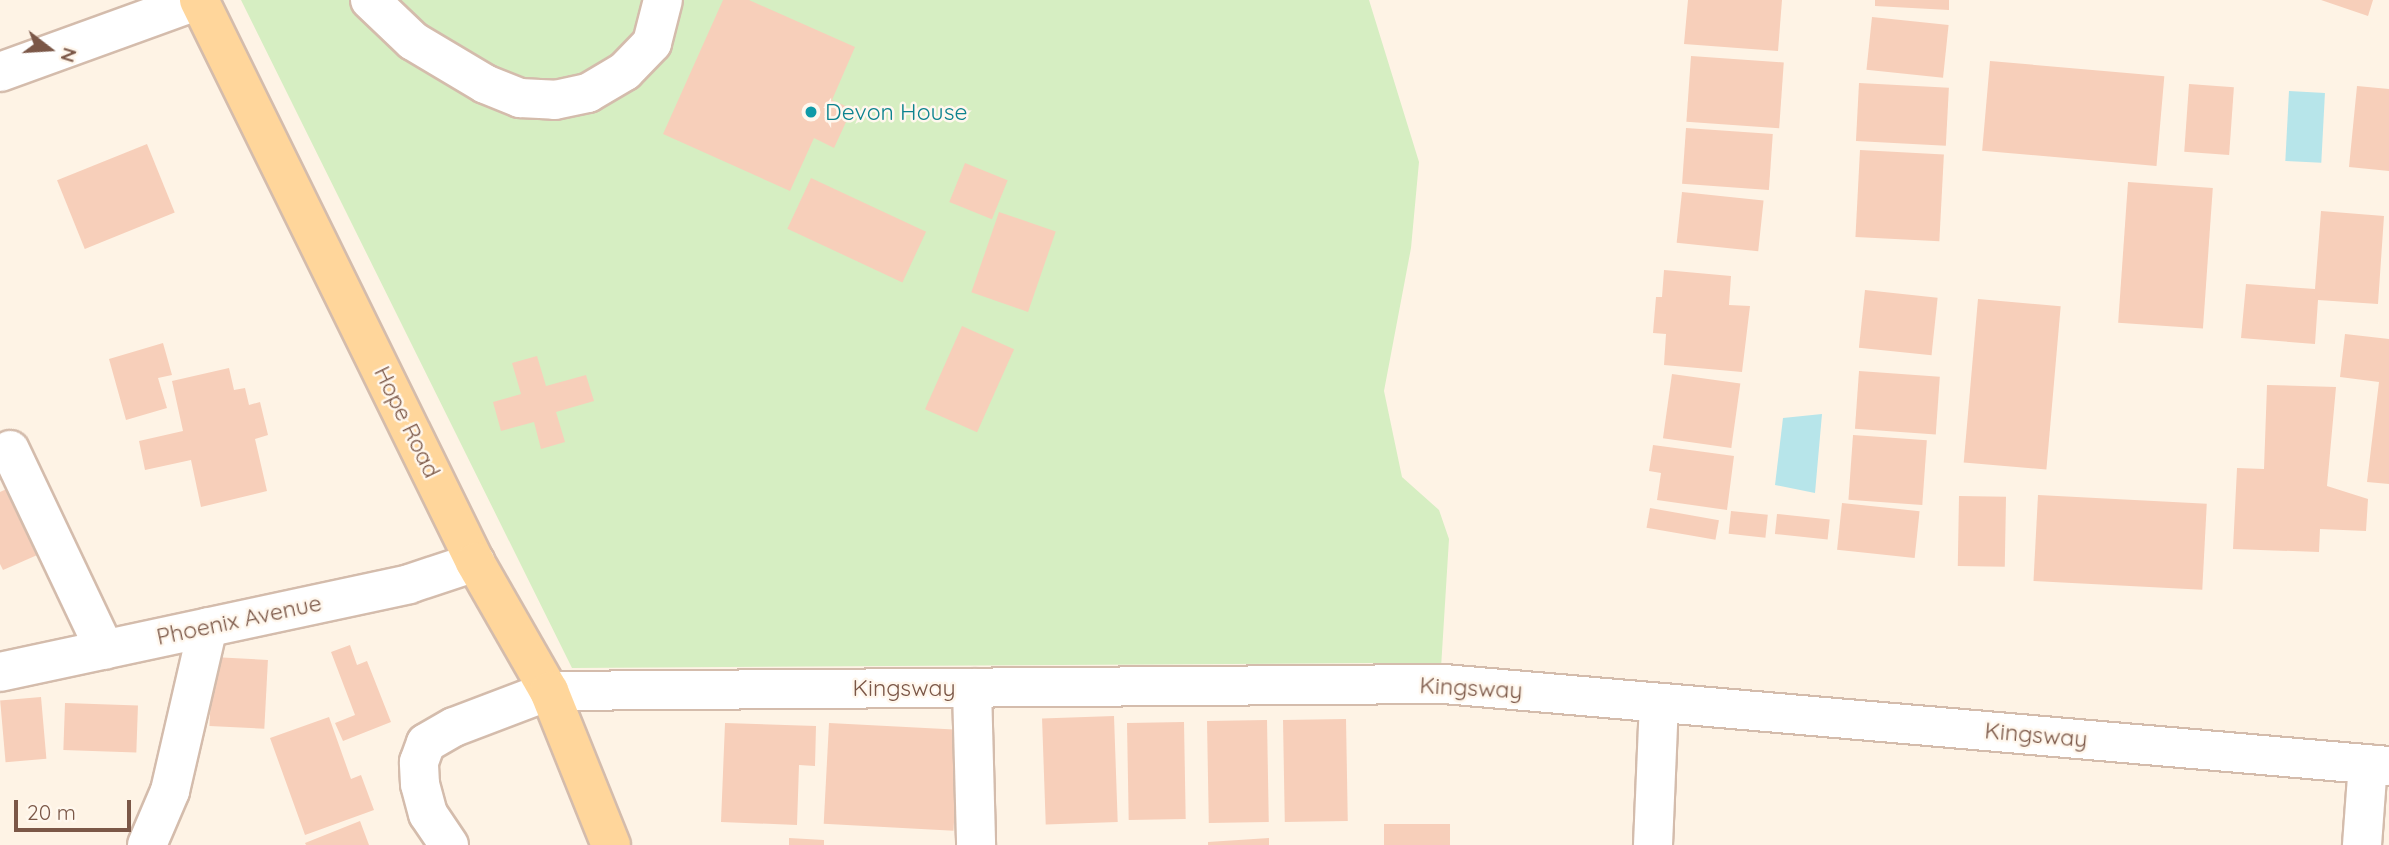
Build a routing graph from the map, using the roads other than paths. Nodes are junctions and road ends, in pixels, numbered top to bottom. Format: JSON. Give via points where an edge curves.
{"nodes":[{"id":1,"x":199,"y":0,"type":"edge"},
{"id":2,"x":370,"y":0,"type":"edge"},
{"id":3,"x":663,"y":0,"type":"edge"},
{"id":4,"x":0,"y":72,"type":"edge"},
{"id":5,"x":10,"y":450,"type":"dead end"},
{"id":6,"x":475,"y":562,"type":"junction"},
{"id":7,"x":208,"y":627,"type":"junction"},
{"id":8,"x":105,"y":650,"type":"junction"},
{"id":9,"x":0,"y":672,"type":"edge"},
{"id":10,"x":972,"y":688,"type":"junction"},
{"id":11,"x":549,"y":691,"type":"junction"},
{"id":12,"x":1659,"y":703,"type":"junction"},
{"id":13,"x":2378,"y":765,"type":"edge"},
{"id":14,"x":147,"y":845,"type":"edge"},
{"id":15,"x":449,"y":845,"type":"edge"},
{"id":16,"x":611,"y":845,"type":"edge"},
{"id":17,"x":975,"y":845,"type":"edge"},
{"id":18,"x":1653,"y":845,"type":"edge"},
{"id":19,"x":2362,"y":845,"type":"edge"}],
"edges":[{"from":1,"to":4,"type":"street"},
{"from":1,"to":6,"type":"main road","name":"Hope Road"},
{"from":2,"to":3,"type":"street","via":[[413,41],[485,84],[520,98],[555,100],[588,93],[625,71],[652,43]]},
{"from":5,"to":8,"type":"street"},
{"from":6,"to":7,"type":"street","name":"Phoenix Avenue","via":[[408,584]]},
{"from":6,"to":11,"type":"main road","name":"Hope Road"},
{"from":7,"to":8,"type":"street","name":"Phoenix Avenue"},
{"from":7,"to":14,"type":"street","via":[[170,791]]},
{"from":8,"to":9,"type":"street","name":"Phoenix Avenue"},
{"from":10,"to":11,"type":"street","name":"Kingsway"},
{"from":10,"to":12,"type":"street","name":"Kingsway","via":[[1444,684]]},
{"from":10,"to":17,"type":"street"},
{"from":11,"to":15,"type":"street","via":[[454,727],[426,743],[419,762],[420,784],[428,814]]},
{"from":11,"to":16,"type":"main road","name":"Hope Road"},
{"from":12,"to":13,"type":"street","name":"Kingsway"},
{"from":12,"to":18,"type":"street"},
{"from":13,"to":19,"type":"street"}]}
